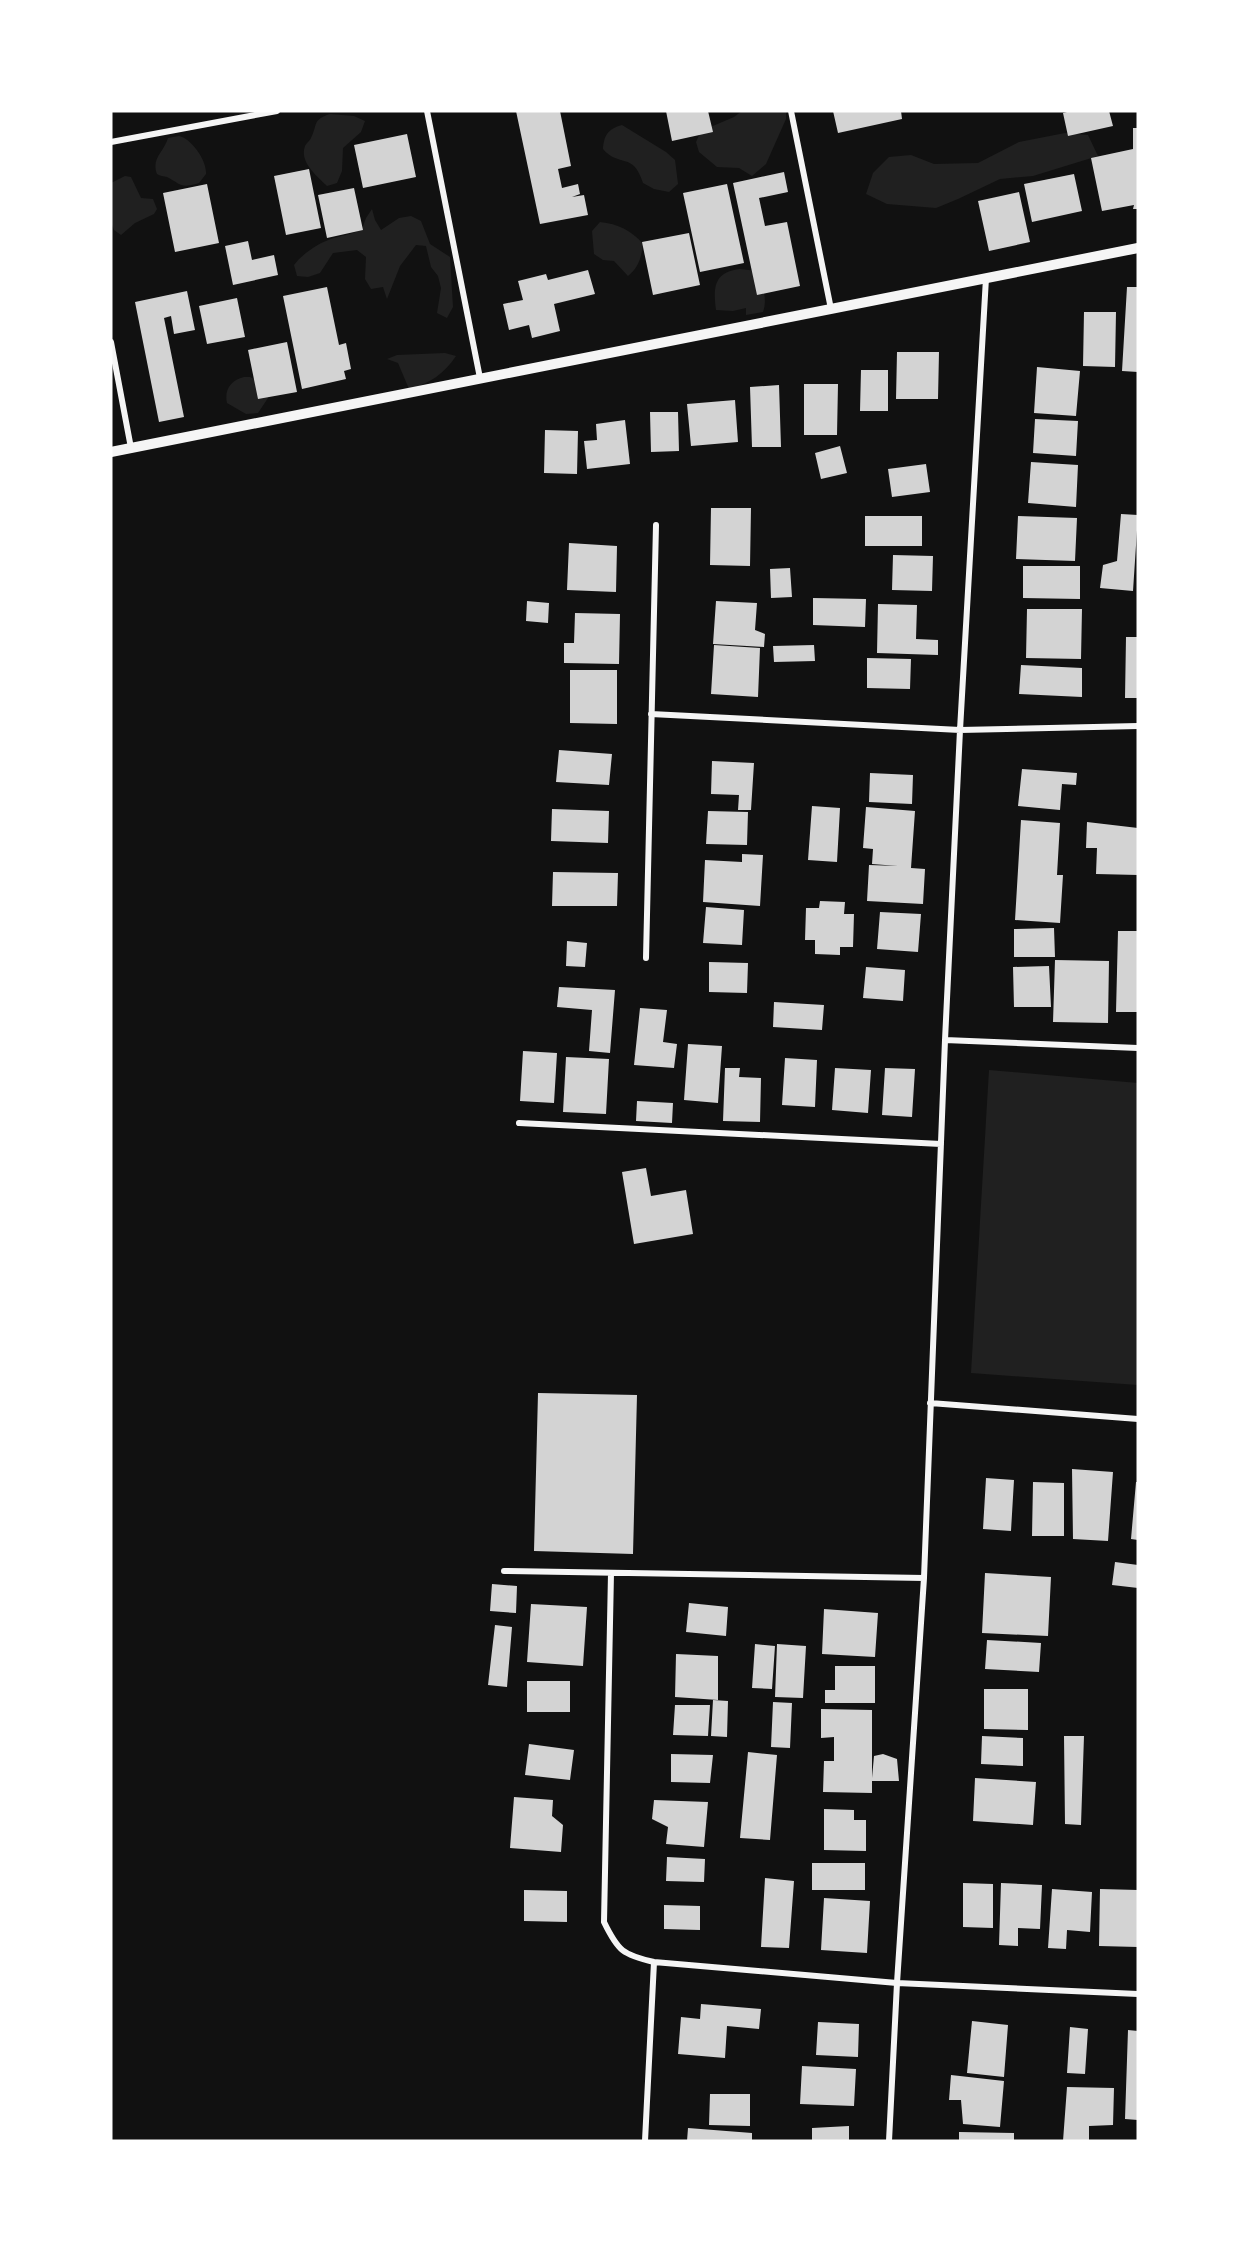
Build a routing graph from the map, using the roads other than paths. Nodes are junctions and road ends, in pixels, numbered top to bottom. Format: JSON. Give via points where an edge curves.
{"nodes":[{"id":1,"x":277,"y":111,"type":"edge"},
{"id":2,"x":427,"y":111,"type":"edge"},
{"id":3,"x":791,"y":111,"type":"edge"},
{"id":4,"x":111,"y":142,"type":"edge"},
{"id":5,"x":1138,"y":248,"type":"edge"},
{"id":6,"x":986,"y":277,"type":"junction"},
{"id":7,"x":831,"y":309,"type":"junction"},
{"id":8,"x":111,"y":342,"type":"edge"},
{"id":9,"x":480,"y":378,"type":"junction"},
{"id":10,"x":131,"y":448,"type":"junction"},
{"id":11,"x":111,"y":452,"type":"edge"},
{"id":12,"x":656,"y":525,"type":"dead end"},
{"id":13,"x":651,"y":714,"type":"junction"},
{"id":14,"x":1138,"y":726,"type":"edge"},
{"id":15,"x":960,"y":730,"type":"junction"},
{"id":16,"x":646,"y":958,"type":"dead end"},
{"id":17,"x":945,"y":1040,"type":"junction"},
{"id":18,"x":1138,"y":1048,"type":"edge"},
{"id":19,"x":519,"y":1123,"type":"dead end"},
{"id":20,"x":941,"y":1144,"type":"junction"},
{"id":21,"x":930,"y":1403,"type":"junction"},
{"id":22,"x":1138,"y":1419,"type":"edge"},
{"id":23,"x":504,"y":1571,"type":"dead end"},
{"id":24,"x":611,"y":1573,"type":"junction"},
{"id":25,"x":924,"y":1578,"type":"junction"},
{"id":26,"x":654,"y":1962,"type":"junction"},
{"id":27,"x":897,"y":1983,"type":"junction"},
{"id":28,"x":1138,"y":1994,"type":"edge"},
{"id":29,"x":645,"y":2141,"type":"edge"},
{"id":30,"x":889,"y":2141,"type":"edge"}],
"edges":[{"from":1,"to":4,"type":"street"},
{"from":2,"to":9,"type":"street"},
{"from":3,"to":7,"type":"street"},
{"from":5,"to":6,"type":"street"},
{"from":6,"to":7,"type":"street"},
{"from":6,"to":15,"type":"street"},
{"from":7,"to":9,"type":"street"},
{"from":8,"to":10,"type":"street"},
{"from":9,"to":10,"type":"street"},
{"from":10,"to":11,"type":"street"},
{"from":12,"to":13,"type":"street"},
{"from":13,"to":15,"type":"street"},
{"from":13,"to":16,"type":"street"},
{"from":14,"to":15,"type":"street"},
{"from":15,"to":17,"type":"street"},
{"from":17,"to":18,"type":"street"},
{"from":17,"to":20,"type":"street"},
{"from":19,"to":20,"type":"street"},
{"from":20,"to":21,"type":"street"},
{"from":21,"to":22,"type":"street"},
{"from":21,"to":25,"type":"street"},
{"from":23,"to":24,"type":"street"},
{"from":24,"to":25,"type":"street"},
{"from":24,"to":26,"type":"street","via":[[604,1922],[614,1944],[631,1957]]},
{"from":25,"to":27,"type":"street"},
{"from":26,"to":27,"type":"street"},
{"from":26,"to":29,"type":"street"},
{"from":27,"to":28,"type":"street"},
{"from":27,"to":30,"type":"street"}]}
